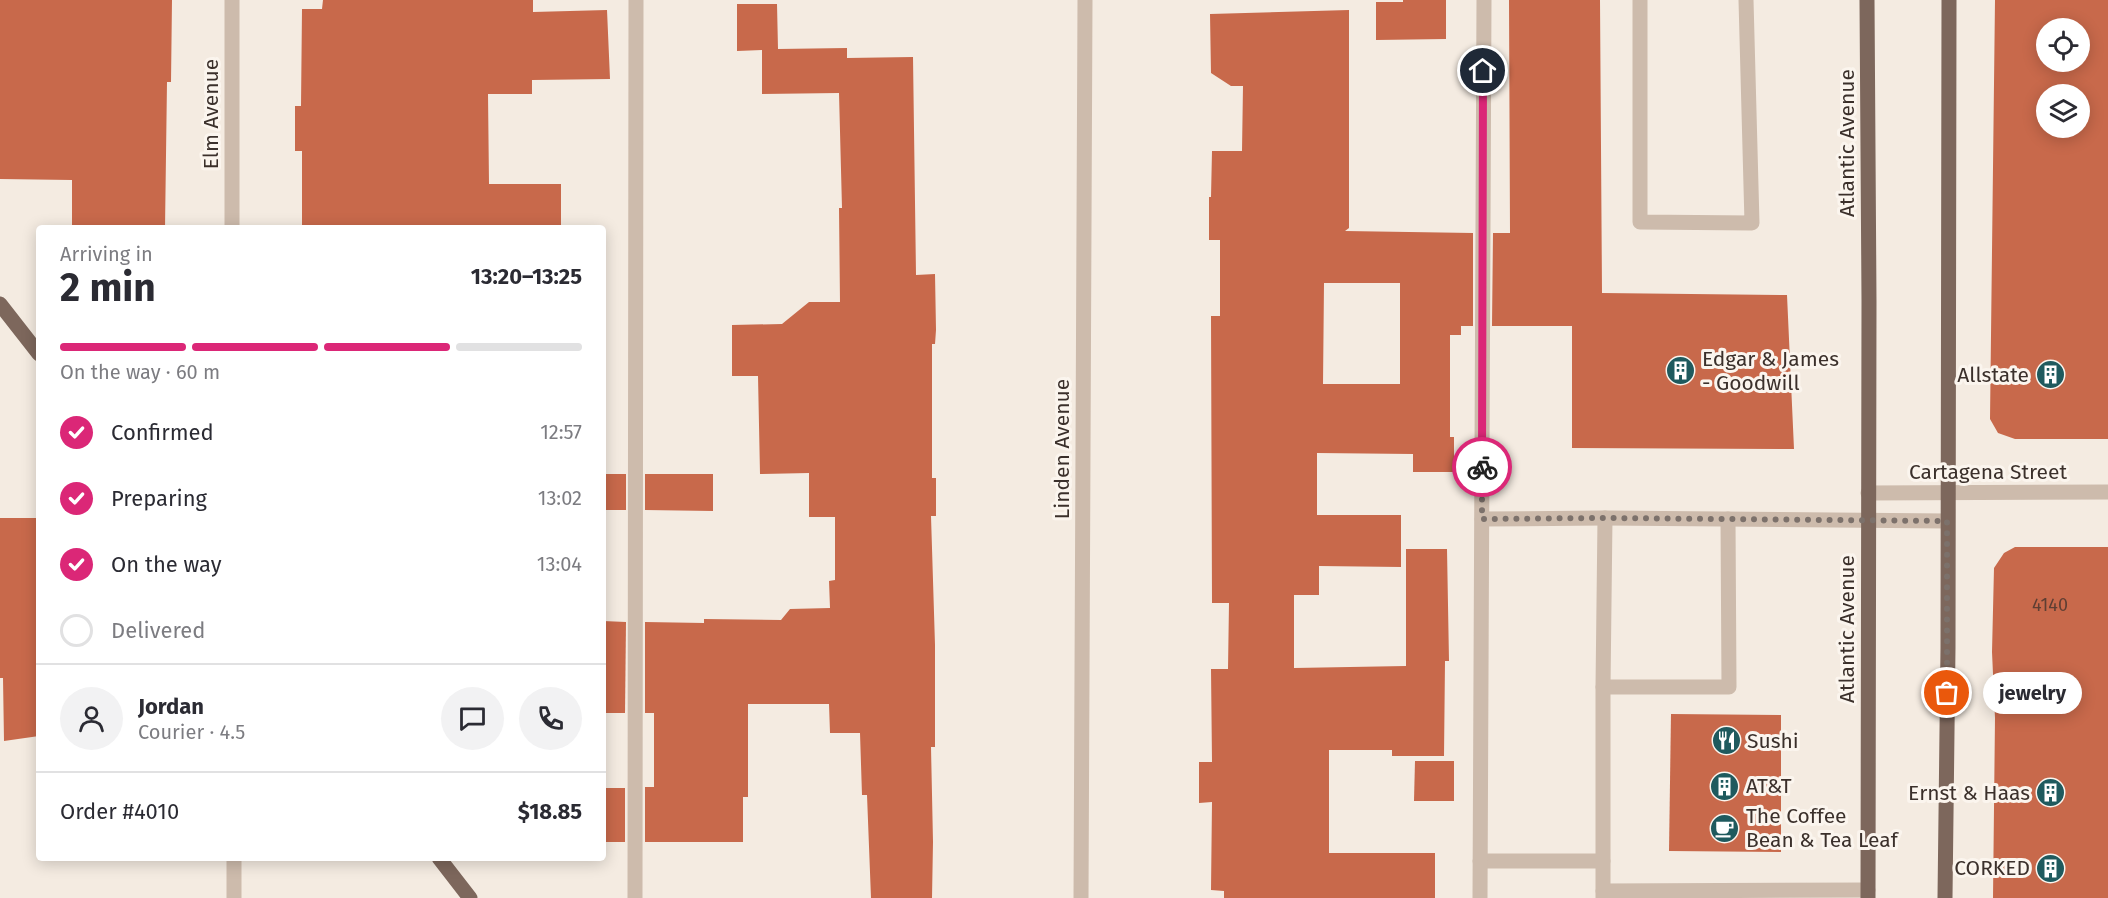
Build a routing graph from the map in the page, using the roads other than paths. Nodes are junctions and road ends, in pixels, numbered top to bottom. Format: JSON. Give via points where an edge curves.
{"nodes":[{"id":1,"x":232,"y":0,"type":"edge"},
{"id":2,"x":636,"y":0,"type":"edge"},
{"id":3,"x":1085,"y":0,"type":"edge"},
{"id":4,"x":1484,"y":0,"type":"edge"},
{"id":5,"x":1640,"y":0,"type":"edge"},
{"id":6,"x":1746,"y":0,"type":"edge"},
{"id":7,"x":1866,"y":0,"type":"edge"},
{"id":8,"x":1949,"y":0,"type":"edge"},
{"id":9,"x":232,"y":225,"type":"edge"},
{"id":10,"x":0,"y":304,"type":"edge"},
{"id":11,"x":36,"y":350,"type":"edge"},
{"id":12,"x":2108,"y":492,"type":"edge"},
{"id":13,"x":1868,"y":493,"type":"junction"},
{"id":14,"x":1947,"y":493,"type":"junction"},
{"id":15,"x":1605,"y":518,"type":"junction"},
{"id":16,"x":1482,"y":519,"type":"junction"},
{"id":17,"x":1728,"y":519,"type":"junction"},
{"id":18,"x":1868,"y":521,"type":"junction"},
{"id":19,"x":1947,"y":521,"type":"junction"},
{"id":20,"x":1603,"y":687,"type":"junction"},
{"id":21,"x":234,"y":861,"type":"edge"},
{"id":22,"x":441,"y":861,"type":"edge"},
{"id":23,"x":1480,"y":861,"type":"junction"},
{"id":24,"x":1603,"y":861,"type":"junction"},
{"id":25,"x":1603,"y":894,"type":"edge"},
{"id":26,"x":1868,"y":894,"type":"edge"},
{"id":27,"x":234,"y":898,"type":"edge"},
{"id":28,"x":470,"y":898,"type":"edge"},
{"id":29,"x":635,"y":898,"type":"edge"},
{"id":30,"x":1081,"y":898,"type":"edge"},
{"id":31,"x":1480,"y":898,"type":"edge"},
{"id":32,"x":1945,"y":898,"type":"edge"}],
"edges":[{"from":1,"to":9,"type":"street","name":"Elm Avenue"},
{"from":2,"to":29,"type":"street"},
{"from":3,"to":30,"type":"street","name":"Linden Avenue"},
{"from":4,"to":16,"type":"street"},
{"from":5,"to":6,"type":"street","via":[[1640,222],[1752,223]]},
{"from":7,"to":13,"type":"main road","name":"Atlantic Avenue"},
{"from":8,"to":14,"type":"main road"},
{"from":10,"to":11,"type":"main road"},
{"from":12,"to":14,"type":"street","name":"Cartagena Street"},
{"from":13,"to":14,"type":"street","name":"Cartagena Street"},
{"from":13,"to":18,"type":"main road","name":"Atlantic Avenue"},
{"from":14,"to":19,"type":"main road"},
{"from":15,"to":16,"type":"street"},
{"from":15,"to":17,"type":"street"},
{"from":15,"to":20,"type":"street"},
{"from":16,"to":23,"type":"street"},
{"from":17,"to":18,"type":"street"},
{"from":17,"to":20,"type":"street","via":[[1729,687]]},
{"from":18,"to":19,"type":"street"},
{"from":18,"to":26,"type":"main road","name":"Atlantic Avenue"},
{"from":19,"to":32,"type":"main road"},
{"from":20,"to":24,"type":"street"},
{"from":21,"to":27,"type":"street"},
{"from":22,"to":28,"type":"main road"},
{"from":23,"to":24,"type":"street"},
{"from":23,"to":31,"type":"street"},
{"from":24,"to":25,"type":"street"},
{"from":25,"to":26,"type":"street"}]}
